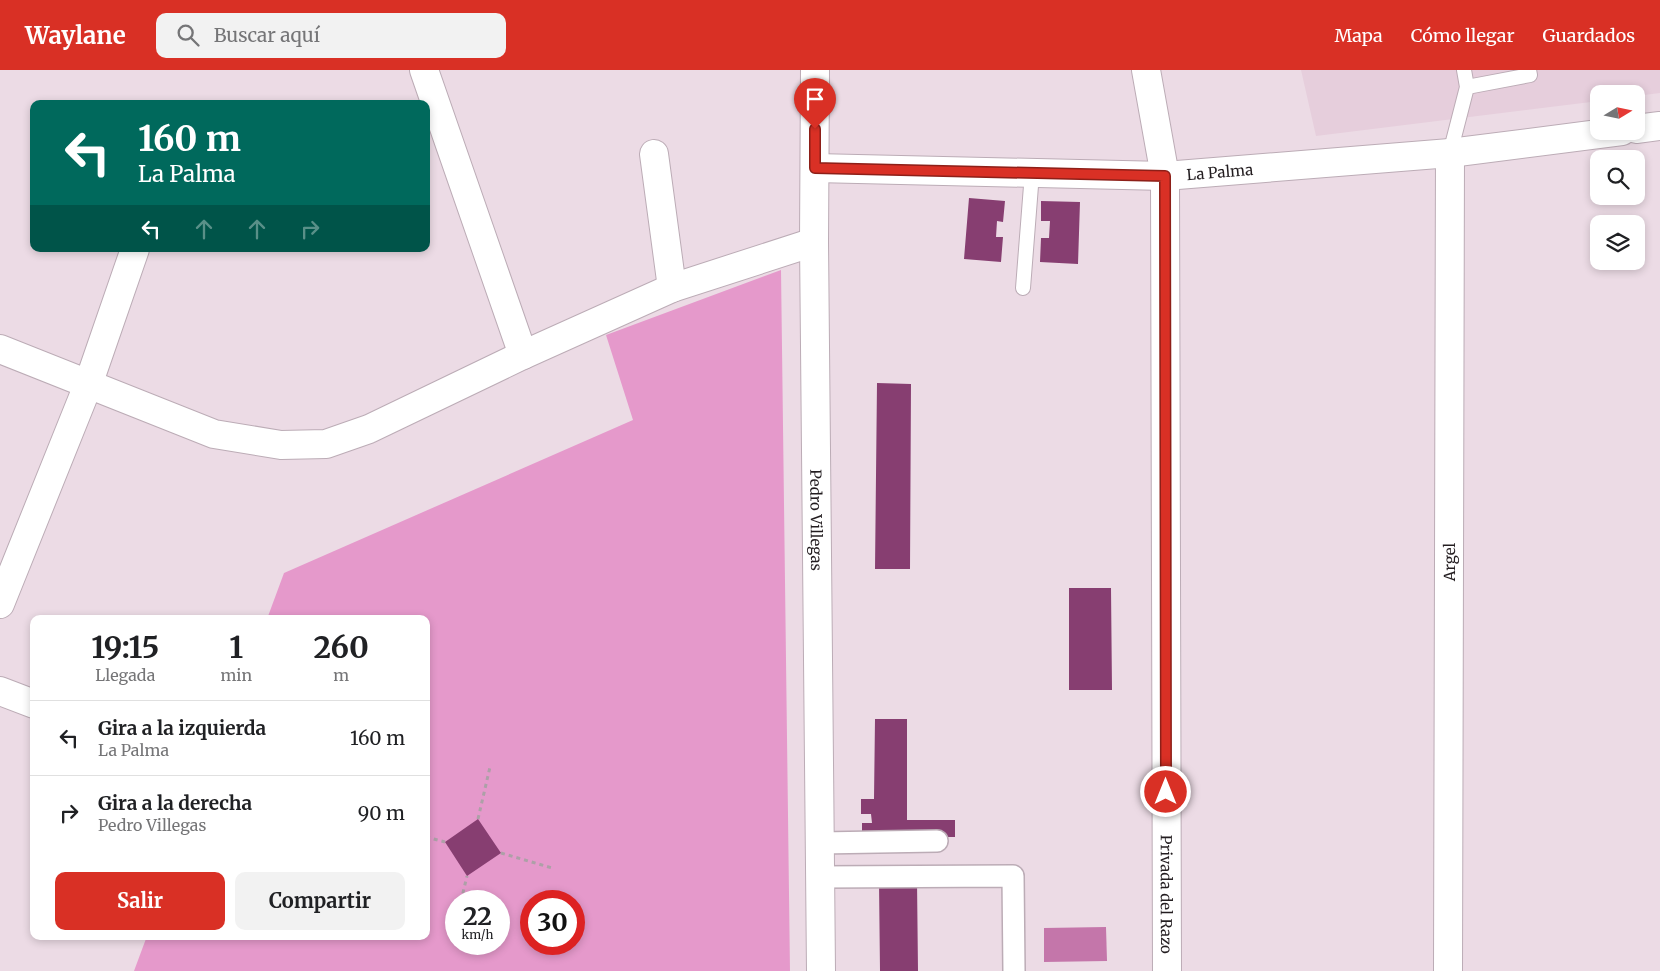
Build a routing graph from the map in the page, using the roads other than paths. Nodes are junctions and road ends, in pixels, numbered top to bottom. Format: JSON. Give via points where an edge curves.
{"nodes":[{"id":1,"x":424,"y":70,"type":"edge"},
{"id":2,"x":815,"y":70,"type":"edge"},
{"id":3,"x":1146,"y":70,"type":"edge"},
{"id":4,"x":1464,"y":70,"type":"edge"},
{"id":5,"x":1529,"y":70,"type":"edge"},
{"id":6,"x":1467,"y":87,"type":"junction"},
{"id":7,"x":1660,"y":126,"type":"edge"},
{"id":8,"x":1645,"y":128,"type":"edge"},
{"id":9,"x":1590,"y":135,"type":"edge"},
{"id":10,"x":1450,"y":153,"type":"junction"},
{"id":11,"x":654,"y":154,"type":"dead end"},
{"id":12,"x":815,"y":168,"type":"junction"},
{"id":13,"x":1032,"y":173,"type":"junction"},
{"id":14,"x":1165,"y":176,"type":"junction"},
{"id":15,"x":814,"y":242,"type":"junction"},
{"id":16,"x":134,"y":252,"type":"edge"},
{"id":17,"x":672,"y":288,"type":"junction"},
{"id":18,"x":1023,"y":288,"type":"dead end"},
{"id":19,"x":0,"y":349,"type":"edge"},
{"id":20,"x":523,"y":355,"type":"junction"},
{"id":21,"x":88,"y":385,"type":"junction"},
{"id":22,"x":0,"y":604,"type":"edge"},
{"id":23,"x":0,"y":691,"type":"edge"},
{"id":24,"x":30,"y":702,"type":"edge"},
{"id":25,"x":937,"y":841,"type":"dead end"},
{"id":26,"x":820,"y":843,"type":"junction"},
{"id":27,"x":820,"y":877,"type":"junction"},
{"id":28,"x":821,"y":971,"type":"edge"},
{"id":29,"x":1014,"y":971,"type":"edge"},
{"id":30,"x":1167,"y":971,"type":"edge"},
{"id":31,"x":1448,"y":971,"type":"edge"}],
"edges":[{"from":1,"to":20,"type":"street"},
{"from":2,"to":12,"type":"street","name":"Pedro Villegas"},
{"from":3,"to":14,"type":"street","name":"Privada del Razo"},
{"from":4,"to":6,"type":"lane"},
{"from":5,"to":6,"type":"lane","via":[[1530,75]]},
{"from":6,"to":10,"type":"lane"},
{"from":7,"to":8,"type":"street"},
{"from":9,"to":10,"type":"street","name":"La Palma"},
{"from":10,"to":14,"type":"street","name":"La Palma"},
{"from":10,"to":31,"type":"street","name":"Argel"},
{"from":11,"to":17,"type":"street"},
{"from":12,"to":13,"type":"street","name":"La Palma"},
{"from":12,"to":15,"type":"street","name":"Pedro Villegas"},
{"from":13,"to":14,"type":"street","name":"La Palma"},
{"from":13,"to":18,"type":"lane"},
{"from":14,"to":30,"type":"street","name":"Privada del Razo"},
{"from":15,"to":17,"type":"street"},
{"from":15,"to":26,"type":"street","name":"Pedro Villegas"},
{"from":16,"to":21,"type":"street"},
{"from":17,"to":20,"type":"street"},
{"from":19,"to":21,"type":"street"},
{"from":20,"to":21,"type":"street","via":[[369,429],[326,444],[281,445],[214,434]]},
{"from":21,"to":22,"type":"street"},
{"from":23,"to":24,"type":"street"},
{"from":25,"to":26,"type":"street"},
{"from":26,"to":27,"type":"street","name":"Pedro Villegas"},
{"from":27,"to":28,"type":"street","name":"Pedro Villegas"},
{"from":27,"to":29,"type":"street","via":[[1013,876]]}]}
